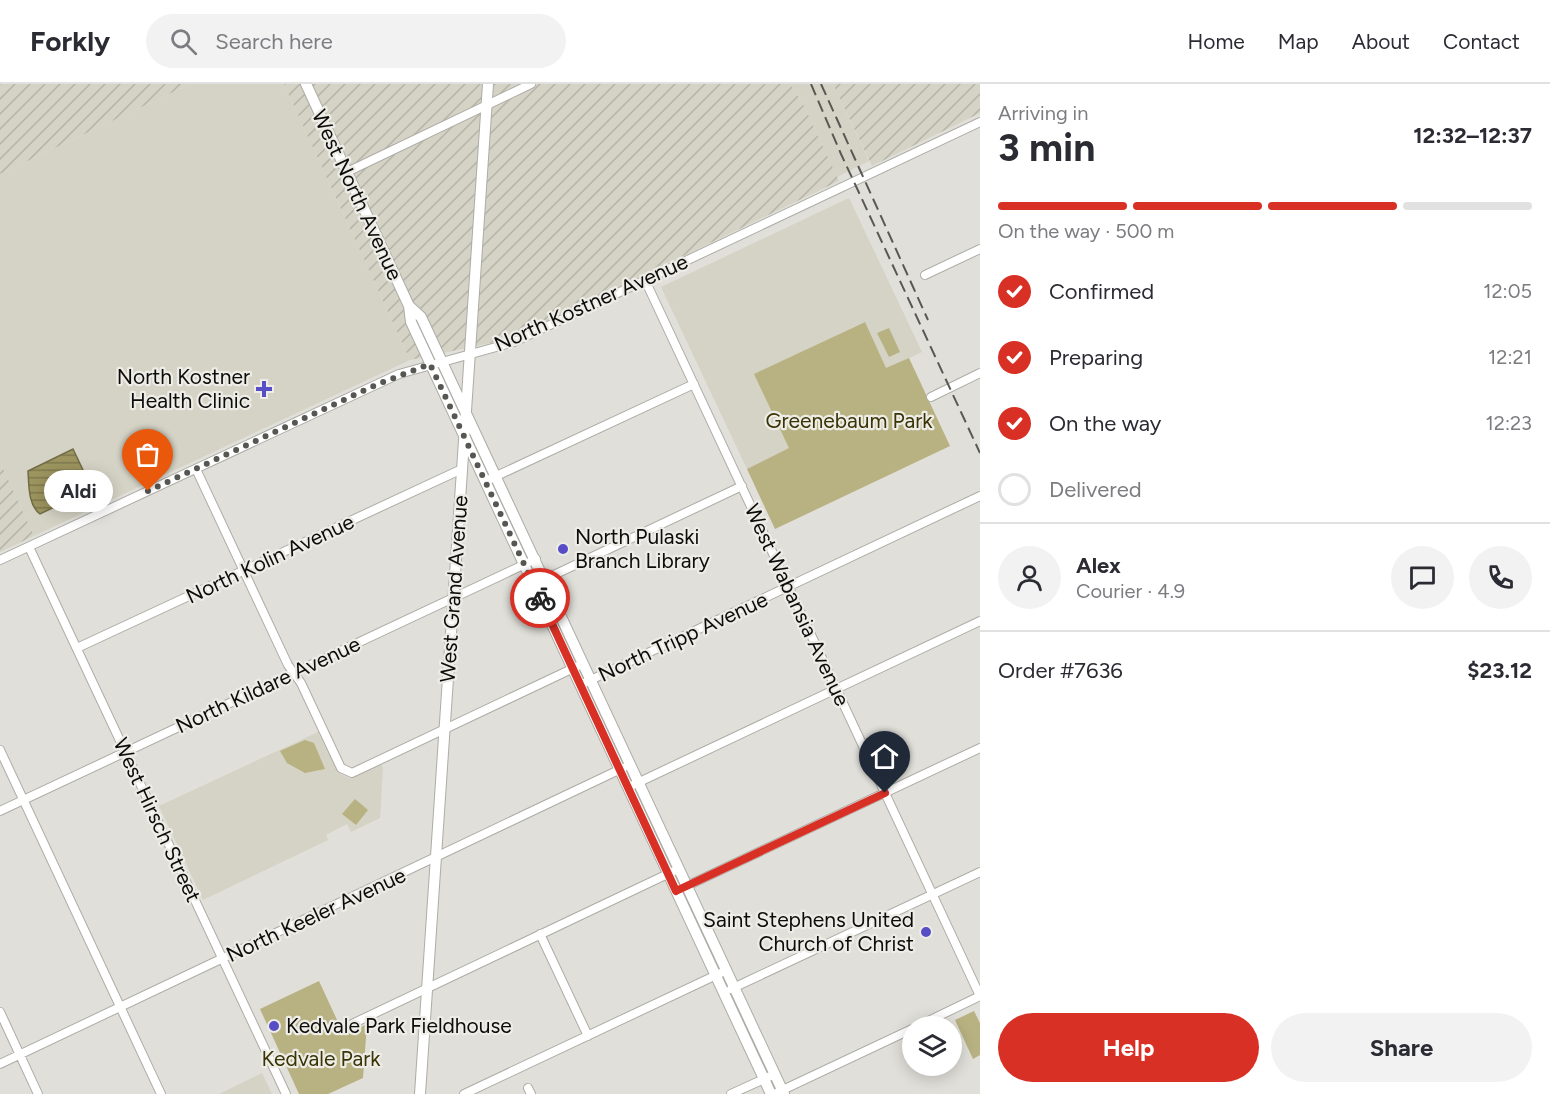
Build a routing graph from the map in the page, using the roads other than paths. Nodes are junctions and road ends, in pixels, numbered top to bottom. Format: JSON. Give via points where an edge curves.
{"nodes":[{"id":1,"x":306,"y":84,"type":"edge"},
{"id":2,"x":488,"y":84,"type":"edge"},
{"id":3,"x":531,"y":84,"type":"edge"},
{"id":4,"x":488,"y":105,"type":"junction"},
{"id":5,"x":980,"y":122,"type":"edge"},
{"id":6,"x":346,"y":172,"type":"junction"},
{"id":7,"x":980,"y":249,"type":"edge"},
{"id":8,"x":925,"y":275,"type":"dead end"},
{"id":9,"x":645,"y":280,"type":"junction"},
{"id":10,"x":469,"y":355,"type":"junction"},
{"id":11,"x":436,"y":362,"type":"junction"},
{"id":12,"x":980,"y":373,"type":"edge"},
{"id":13,"x":694,"y":384,"type":"junction"},
{"id":14,"x":931,"y":397,"type":"dead end"},
{"id":15,"x":466,"y":411,"type":"junction"},
{"id":16,"x":464,"y":438,"type":"junction"},
{"id":17,"x":196,"y":469,"type":"junction"},
{"id":18,"x":462,"y":470,"type":"junction"},
{"id":19,"x":497,"y":476,"type":"junction"},
{"id":20,"x":485,"y":481,"type":"junction"},
{"id":21,"x":742,"y":486,"type":"junction"},
{"id":22,"x":980,"y":496,"type":"edge"},
{"id":23,"x":29,"y":547,"type":"junction"},
{"id":24,"x":536,"y":559,"type":"junction"},
{"id":25,"x":0,"y":560,"type":"edge"},
{"id":26,"x":524,"y":565,"type":"junction"},
{"id":27,"x":244,"y":571,"type":"junction"},
{"id":28,"x":545,"y":579,"type":"junction"},
{"id":29,"x":534,"y":585,"type":"junction"},
{"id":30,"x":789,"y":587,"type":"junction"},
{"id":31,"x":454,"y":598,"type":"junction"},
{"id":32,"x":980,"y":621,"type":"edge"},
{"id":33,"x":77,"y":648,"type":"junction"},
{"id":34,"x":584,"y":663,"type":"junction"},
{"id":35,"x":572,"y":668,"type":"junction"},
{"id":36,"x":294,"y":673,"type":"junction"},
{"id":37,"x":591,"y":680,"type":"junction"},
{"id":38,"x":580,"y":685,"type":"junction"},
{"id":39,"x":837,"y":689,"type":"junction"},
{"id":40,"x":445,"y":728,"type":"junction"},
{"id":41,"x":980,"y":748,"type":"edge"},
{"id":42,"x":0,"y":750,"type":"edge"},
{"id":43,"x":125,"y":752,"type":"junction"},
{"id":44,"x":631,"y":765,"type":"junction"},
{"id":45,"x":620,"y":770,"type":"junction"},
{"id":46,"x":639,"y":783,"type":"junction"},
{"id":47,"x":628,"y":788,"type":"junction"},
{"id":48,"x":885,"y":793,"type":"junction"},
{"id":49,"x":23,"y":800,"type":"junction"},
{"id":50,"x":0,"y":811,"type":"edge"},
{"id":51,"x":436,"y":858,"type":"junction"},
{"id":52,"x":679,"y":869,"type":"junction"},
{"id":53,"x":980,"y":872,"type":"edge"},
{"id":54,"x":668,"y":874,"type":"junction"},
{"id":55,"x":687,"y":886,"type":"junction"},
{"id":56,"x":676,"y":891,"type":"junction"},
{"id":57,"x":932,"y":894,"type":"junction"},
{"id":58,"x":540,"y":934,"type":"junction"},
{"id":59,"x":222,"y":959,"type":"junction"},
{"id":60,"x":727,"y":970,"type":"junction"},
{"id":61,"x":716,"y":976,"type":"junction"},
{"id":62,"x":735,"y":987,"type":"junction"},
{"id":63,"x":427,"y":988,"type":"junction"},
{"id":64,"x":724,"y":992,"type":"junction"},
{"id":65,"x":980,"y":996,"type":"edge"},
{"id":66,"x":121,"y":1007,"type":"junction"},
{"id":67,"x":0,"y":1012,"type":"edge"},
{"id":68,"x":939,"y":1016,"type":"edge"},
{"id":69,"x":352,"y":1024,"type":"dead end"},
{"id":70,"x":902,"y":1034,"type":"edge"},
{"id":71,"x":588,"y":1036,"type":"junction"},
{"id":72,"x":20,"y":1054,"type":"junction"},
{"id":73,"x":0,"y":1064,"type":"edge"},
{"id":74,"x":775,"y":1074,"type":"junction"},
{"id":75,"x":764,"y":1079,"type":"junction"},
{"id":76,"x":778,"y":1093,"type":"edge"},
{"id":77,"x":38,"y":1094,"type":"edge"},
{"id":78,"x":161,"y":1094,"type":"edge"},
{"id":79,"x":286,"y":1094,"type":"edge"},
{"id":80,"x":420,"y":1094,"type":"edge"},
{"id":81,"x":464,"y":1094,"type":"edge"},
{"id":82,"x":731,"y":1094,"type":"edge"}],
"edges":[{"from":1,"to":6,"type":"main road","name":"West North Avenue"},
{"from":2,"to":4,"type":"main road","name":"West Grand Avenue"},
{"from":3,"to":4,"type":"street"},
{"from":4,"to":6,"type":"street"},
{"from":4,"to":10,"type":"main road","name":"West Grand Avenue"},
{"from":5,"to":9,"type":"street","name":"North Kostner Avenue"},
{"from":6,"to":11,"type":"main road","name":"West North Avenue","via":[[409,306],[421,317]]},
{"from":7,"to":8,"type":"street"},
{"from":9,"to":10,"type":"street","name":"North Kostner Avenue","via":[[514,342]]},
{"from":9,"to":13,"type":"street","name":"West Wabansia Avenue"},
{"from":10,"to":11,"type":"street","name":"North Kostner Avenue"},
{"from":10,"to":15,"type":"main road","name":"West Grand Avenue"},
{"from":11,"to":15,"type":"main road","name":"West North Avenue"},
{"from":11,"to":16,"type":"main road","name":"West North Avenue"},
{"from":11,"to":17,"type":"street","name":"North Kostner Avenue","via":[[378,384]]},
{"from":12,"to":14,"type":"street"},
{"from":13,"to":19,"type":"street"},
{"from":13,"to":21,"type":"street","name":"West Wabansia Avenue"},
{"from":15,"to":16,"type":"main road","name":"West Grand Avenue"},
{"from":15,"to":19,"type":"main road","name":"West North Avenue"},
{"from":16,"to":18,"type":"main road","name":"West Grand Avenue"},
{"from":16,"to":20,"type":"main road","name":"West North Avenue"},
{"from":17,"to":23,"type":"street","name":"North Kostner Avenue"},
{"from":17,"to":27,"type":"street"},
{"from":18,"to":27,"type":"street","name":"North Kolin Avenue"},
{"from":18,"to":31,"type":"main road","name":"West Grand Avenue"},
{"from":19,"to":20,"type":"street"},
{"from":19,"to":24,"type":"main road","name":"West North Avenue"},
{"from":20,"to":26,"type":"main road","name":"West North Avenue"},
{"from":21,"to":28,"type":"street"},
{"from":21,"to":30,"type":"street","name":"West Wabansia Avenue"},
{"from":22,"to":30,"type":"street","name":"North Tripp Avenue"},
{"from":23,"to":25,"type":"street","name":"North Kostner Avenue"},
{"from":23,"to":33,"type":"street","name":"West Hirsch Street"},
{"from":24,"to":26,"type":"street","name":"North Kildare Avenue"},
{"from":24,"to":28,"type":"main road","name":"West North Avenue"},
{"from":26,"to":29,"type":"main road","name":"West North Avenue"},
{"from":26,"to":31,"type":"street","name":"North Kildare Avenue"},
{"from":27,"to":33,"type":"street","name":"North Kolin Avenue"},
{"from":27,"to":36,"type":"street"},
{"from":28,"to":29,"type":"street"},
{"from":28,"to":34,"type":"main road","name":"West North Avenue"},
{"from":29,"to":35,"type":"main road","name":"West North Avenue"},
{"from":30,"to":37,"type":"street","name":"North Tripp Avenue"},
{"from":30,"to":39,"type":"street","name":"West Wabansia Avenue"},
{"from":31,"to":36,"type":"street","name":"North Kildare Avenue"},
{"from":31,"to":40,"type":"main road","name":"West Grand Avenue"},
{"from":32,"to":39,"type":"street"},
{"from":33,"to":43,"type":"street","name":"West Hirsch Street"},
{"from":34,"to":35,"type":"street","name":"North Tripp Avenue"},
{"from":34,"to":37,"type":"main road","name":"West North Avenue"},
{"from":35,"to":38,"type":"main road","name":"West North Avenue"},
{"from":35,"to":40,"type":"street","name":"North Tripp Avenue"},
{"from":36,"to":40,"type":"street","name":"North Tripp Avenue","via":[[345,772],[352,773]]},
{"from":36,"to":43,"type":"street","name":"North Kildare Avenue"},
{"from":37,"to":38,"type":"street","name":"North Tripp Avenue"},
{"from":37,"to":44,"type":"main road","name":"West North Avenue"},
{"from":38,"to":45,"type":"main road","name":"West North Avenue"},
{"from":39,"to":46,"type":"street"},
{"from":39,"to":48,"type":"street","name":"West Wabansia Avenue"},
{"from":40,"to":51,"type":"main road","name":"West Grand Avenue"},
{"from":41,"to":48,"type":"street"},
{"from":42,"to":49,"type":"street"},
{"from":43,"to":49,"type":"street","name":"North Kildare Avenue"},
{"from":43,"to":59,"type":"street","name":"West Hirsch Street"},
{"from":44,"to":45,"type":"street","name":"North Keeler Avenue"},
{"from":44,"to":46,"type":"main road","name":"West North Avenue"},
{"from":45,"to":47,"type":"main road","name":"West North Avenue"},
{"from":45,"to":51,"type":"street","name":"North Keeler Avenue"},
{"from":46,"to":47,"type":"street"},
{"from":46,"to":52,"type":"main road","name":"West North Avenue"},
{"from":47,"to":54,"type":"main road","name":"West North Avenue"},
{"from":48,"to":55,"type":"street"},
{"from":48,"to":57,"type":"street","name":"West Wabansia Avenue"},
{"from":49,"to":50,"type":"street","name":"North Kildare Avenue"},
{"from":49,"to":66,"type":"street"},
{"from":51,"to":59,"type":"street","name":"North Keeler Avenue"},
{"from":51,"to":63,"type":"main road","name":"West Grand Avenue"},
{"from":52,"to":54,"type":"street"},
{"from":52,"to":55,"type":"main road","name":"West North Avenue"},
{"from":53,"to":57,"type":"street"},
{"from":54,"to":56,"type":"main road","name":"West North Avenue"},
{"from":54,"to":58,"type":"street"},
{"from":55,"to":56,"type":"street"},
{"from":55,"to":60,"type":"main road","name":"West North Avenue"},
{"from":56,"to":61,"type":"main road","name":"West North Avenue"},
{"from":57,"to":62,"type":"street"},
{"from":57,"to":65,"type":"street","name":"West Wabansia Avenue"},
{"from":58,"to":63,"type":"street"},
{"from":58,"to":71,"type":"street"},
{"from":59,"to":66,"type":"street","name":"North Keeler Avenue"},
{"from":59,"to":79,"type":"street","name":"West Hirsch Street"},
{"from":60,"to":61,"type":"street"},
{"from":60,"to":62,"type":"main road","name":"West North Avenue"},
{"from":61,"to":64,"type":"main road","name":"West North Avenue"},
{"from":61,"to":71,"type":"street"},
{"from":62,"to":64,"type":"street"},
{"from":62,"to":74,"type":"main road","name":"West North Avenue"},
{"from":63,"to":69,"type":"street"},
{"from":63,"to":80,"type":"main road","name":"West Grand Avenue"},
{"from":64,"to":75,"type":"main road","name":"West North Avenue"},
{"from":65,"to":68,"type":"street"},
{"from":66,"to":72,"type":"street","name":"North Keeler Avenue"},
{"from":66,"to":78,"type":"street"},
{"from":67,"to":72,"type":"street"},
{"from":70,"to":76,"type":"street"},
{"from":71,"to":81,"type":"street"},
{"from":72,"to":73,"type":"street","name":"North Keeler Avenue"},
{"from":72,"to":77,"type":"street"},
{"from":74,"to":75,"type":"street"},
{"from":74,"to":76,"type":"main road","name":"West North Avenue"},
{"from":75,"to":76,"type":"main road","name":"West North Avenue"},
{"from":75,"to":82,"type":"street"}]}
